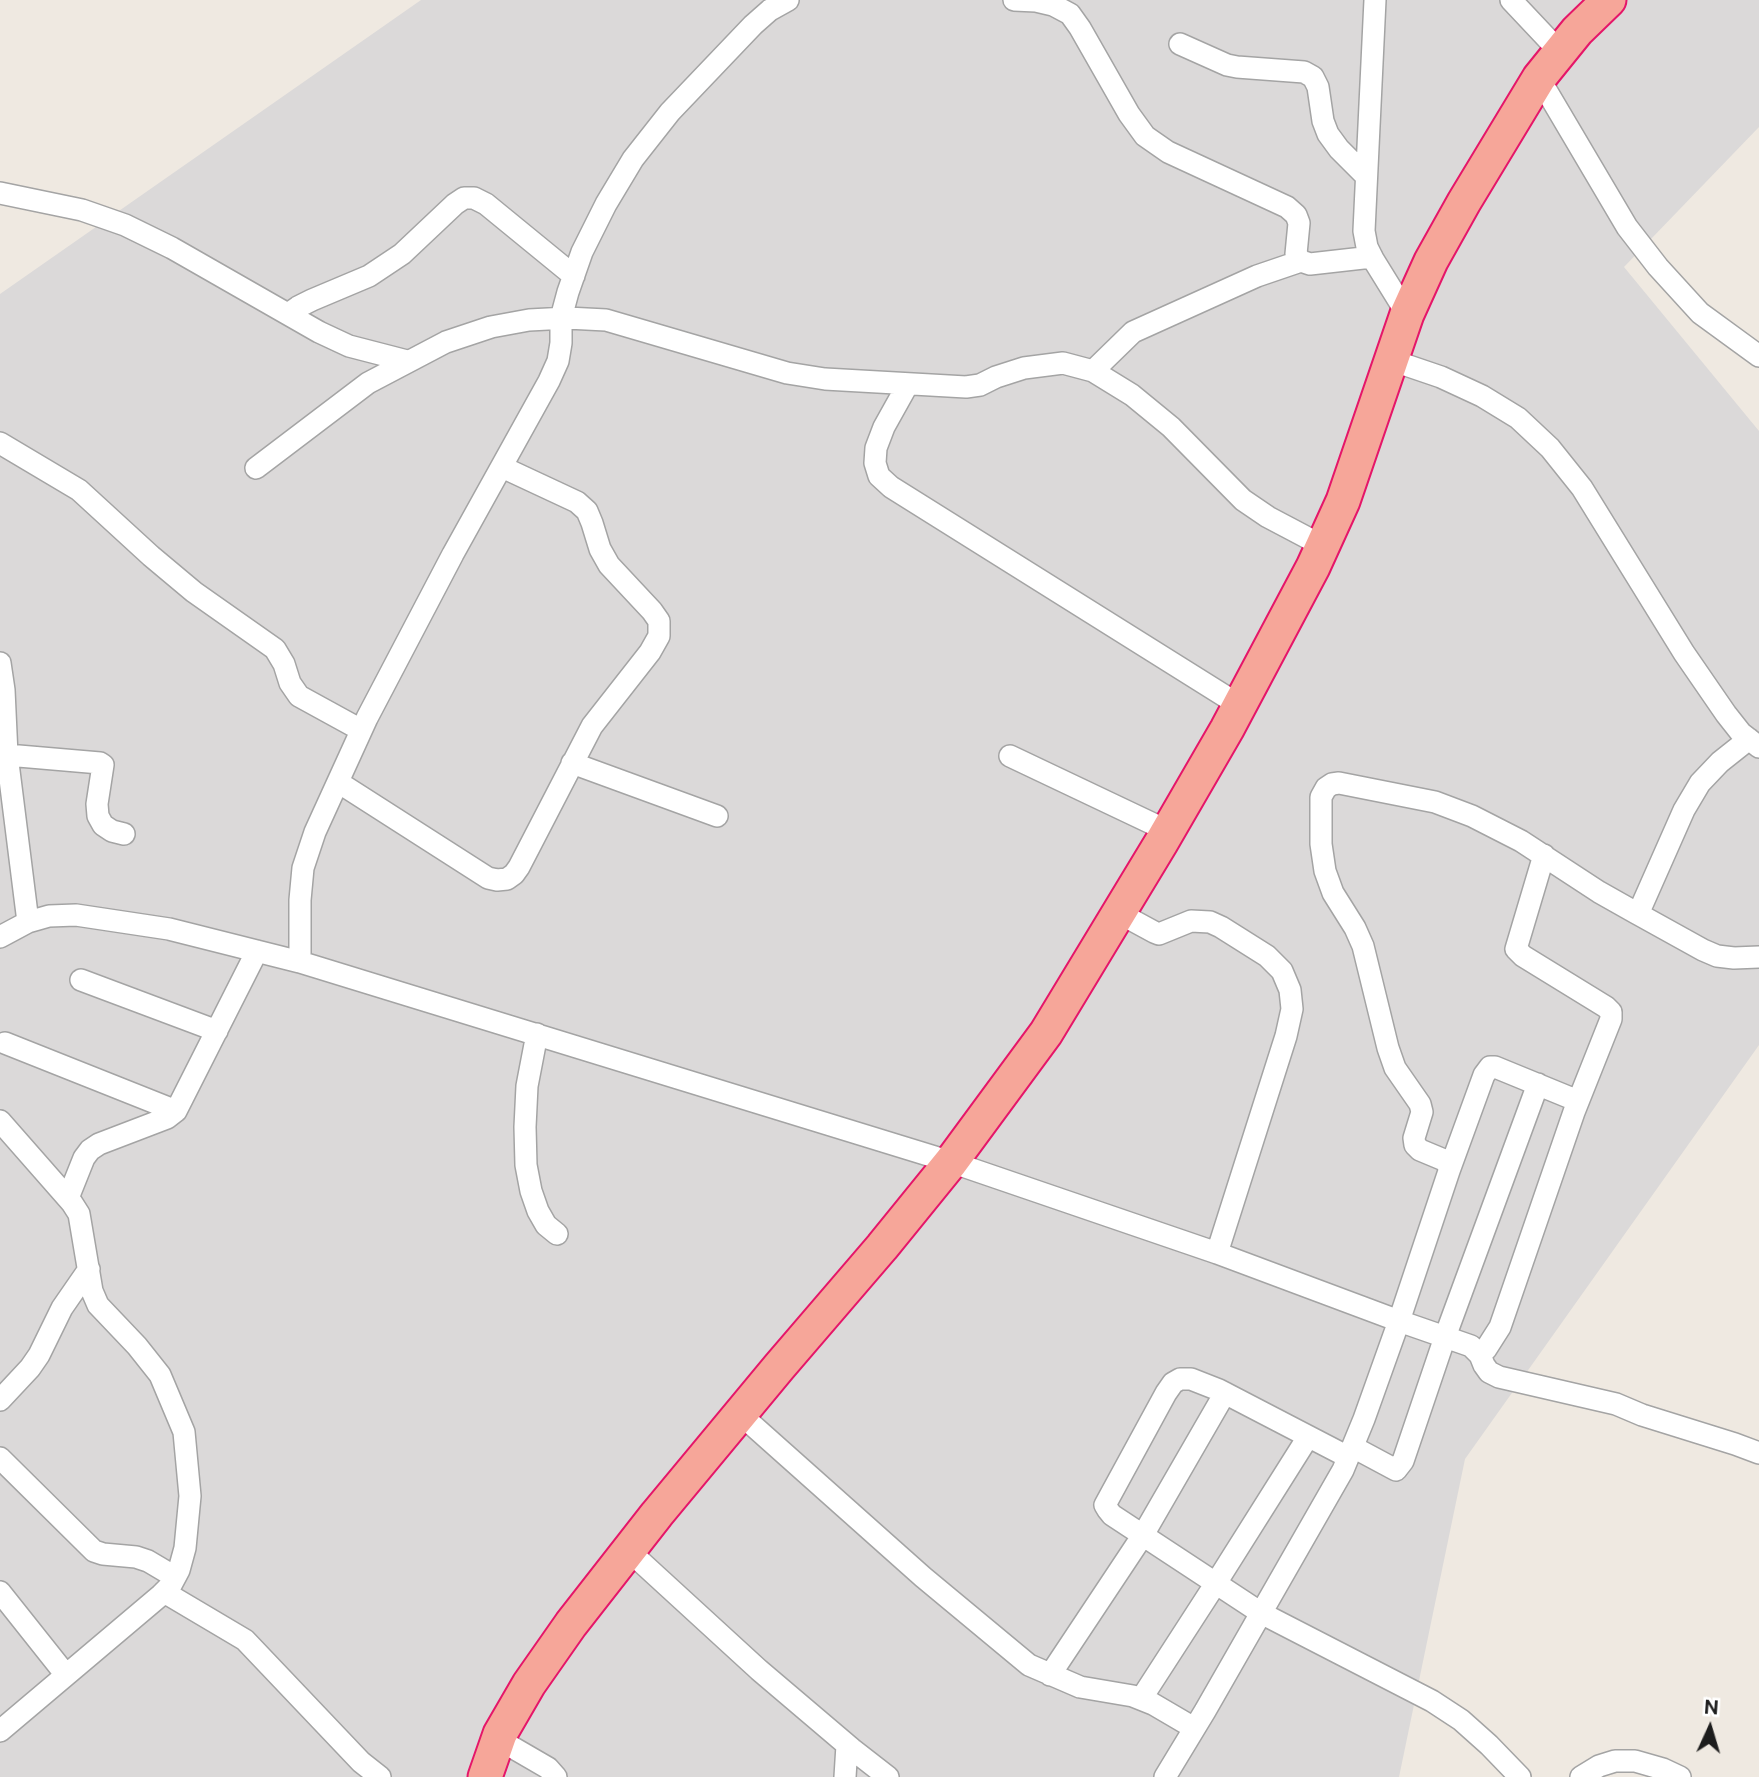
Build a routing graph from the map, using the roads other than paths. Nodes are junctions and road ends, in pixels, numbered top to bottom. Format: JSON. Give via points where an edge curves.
{"nodes":[{"id":1,"x":788,"y":0,"type":"edge"},
{"id":2,"x":1014,"y":0,"type":"edge"},
{"id":3,"x":1375,"y":0,"type":"edge"},
{"id":4,"x":1511,"y":0,"type":"edge"},
{"id":5,"x":1609,"y":0,"type":"edge"},
{"id":6,"x":1180,"y":44,"type":"dead end"},
{"id":7,"x":1560,"y":52,"type":"junction"},
{"id":8,"x":1539,"y":78,"type":"junction"},
{"id":9,"x":1366,"y":176,"type":"junction"},
{"id":10,"x":0,"y":193,"type":"edge"},
{"id":11,"x":1372,"y":257,"type":"junction"},
{"id":12,"x":1301,"y":261,"type":"junction"},
{"id":13,"x":573,"y":276,"type":"junction"},
{"id":14,"x":288,"y":314,"type":"junction"},
{"id":15,"x":1407,"y":314,"type":"junction"},
{"id":16,"x":561,"y":318,"type":"junction"},
{"id":17,"x":1759,"y":356,"type":"edge"},
{"id":18,"x":1391,"y":360,"type":"junction"},
{"id":19,"x":407,"y":361,"type":"junction"},
{"id":20,"x":1093,"y":371,"type":"junction"},
{"id":21,"x":908,"y":384,"type":"junction"},
{"id":22,"x":0,"y":443,"type":"edge"},
{"id":23,"x":502,"y":467,"type":"junction"},
{"id":24,"x":256,"y":468,"type":"dead end"},
{"id":25,"x":1323,"y":546,"type":"junction"},
{"id":26,"x":0,"y":663,"type":"edge"},
{"id":27,"x":1239,"y":705,"type":"junction"},
{"id":28,"x":361,"y":730,"type":"junction"},
{"id":29,"x":1754,"y":743,"type":"edge"},
{"id":30,"x":3,"y":755,"type":"edge"},
{"id":31,"x":1010,"y":756,"type":"dead end"},
{"id":32,"x":572,"y":763,"type":"junction"},
{"id":33,"x":338,"y":782,"type":"junction"},
{"id":34,"x":717,"y":816,"type":"dead end"},
{"id":35,"x":1168,"y":831,"type":"junction"},
{"id":36,"x":124,"y":834,"type":"dead end"},
{"id":37,"x":1544,"y":855,"type":"junction"},
{"id":38,"x":1119,"y":913,"type":"junction"},
{"id":39,"x":1638,"y":914,"type":"junction"},
{"id":40,"x":28,"y":922,"type":"junction"},
{"id":41,"x":0,"y":937,"type":"edge"},
{"id":42,"x":257,"y":951,"type":"junction"},
{"id":43,"x":1759,"y":957,"type":"edge"},
{"id":44,"x":300,"y":962,"type":"junction"},
{"id":45,"x":81,"y":979,"type":"dead end"},
{"id":46,"x":217,"y":1031,"type":"junction"},
{"id":47,"x":537,"y":1034,"type":"junction"},
{"id":48,"x":5,"y":1043,"type":"dead end"},
{"id":49,"x":1538,"y":1084,"type":"junction"},
{"id":50,"x":1578,"y":1101,"type":"junction"},
{"id":51,"x":176,"y":1111,"type":"junction"},
{"id":52,"x":0,"y":1121,"type":"edge"},
{"id":53,"x":951,"y":1162,"type":"junction"},
{"id":54,"x":1449,"y":1171,"type":"junction"},
{"id":55,"x":68,"y":1198,"type":"junction"},
{"id":56,"x":557,"y":1234,"type":"dead end"},
{"id":57,"x":1217,"y":1253,"type":"junction"},
{"id":58,"x":89,"y":1269,"type":"junction"},
{"id":59,"x":1399,"y":1321,"type":"junction"},
{"id":60,"x":1445,"y":1337,"type":"junction"},
{"id":61,"x":1480,"y":1355,"type":"junction"},
{"id":62,"x":1225,"y":1393,"type":"junction"},
{"id":63,"x":0,"y":1400,"type":"edge"},
{"id":64,"x":740,"y":1414,"type":"junction"},
{"id":65,"x":1308,"y":1437,"type":"junction"},
{"id":66,"x":1350,"y":1452,"type":"junction"},
{"id":67,"x":1759,"y":1453,"type":"edge"},
{"id":68,"x":0,"y":1458,"type":"edge"},
{"id":69,"x":1143,"y":1535,"type":"junction"},
{"id":70,"x":628,"y":1550,"type":"junction"},
{"id":71,"x":1216,"y":1583,"type":"junction"},
{"id":72,"x":169,"y":1584,"type":"junction"},
{"id":73,"x":0,"y":1592,"type":"edge"},
{"id":74,"x":1261,"y":1613,"type":"junction"},
{"id":75,"x":66,"y":1675,"type":"junction"},
{"id":76,"x":1050,"y":1675,"type":"junction"},
{"id":77,"x":1140,"y":1699,"type":"junction"},
{"id":78,"x":1194,"y":1728,"type":"junction"},
{"id":79,"x":0,"y":1731,"type":"edge"},
{"id":80,"x":498,"y":1739,"type":"junction"},
{"id":81,"x":847,"y":1745,"type":"junction"},
{"id":82,"x":380,"y":1777,"type":"edge"},
{"id":83,"x":485,"y":1777,"type":"edge"},
{"id":84,"x":556,"y":1777,"type":"edge"},
{"id":85,"x":845,"y":1777,"type":"edge"},
{"id":86,"x":888,"y":1777,"type":"edge"},
{"id":87,"x":1164,"y":1777,"type":"edge"},
{"id":88,"x":1520,"y":1777,"type":"edge"},
{"id":89,"x":1581,"y":1777,"type":"edge"},
{"id":90,"x":1679,"y":1777,"type":"edge"}],
"edges":[{"from":1,"to":13,"type":"street","via":[[753,24],[670,112],[633,159]]},
{"from":2,"to":12,"type":"street","via":[[1054,5],[1070,14],[1145,136],[1168,152],[1287,206],[1299,223],[1296,254]]},
{"from":3,"to":9,"type":"street"},
{"from":4,"to":7,"type":"street"},
{"from":5,"to":7,"type":"highway"},
{"from":6,"to":9,"type":"street","via":[[1227,65],[1304,72],[1313,78],[1328,134]]},
{"from":7,"to":8,"type":"highway"},
{"from":8,"to":15,"type":"highway","via":[[1431,261]]},
{"from":8,"to":17,"type":"street","via":[[1627,227],[1658,267],[1700,313]]},
{"from":9,"to":11,"type":"street","via":[[1364,231]]},
{"from":10,"to":14,"type":"street","via":[[82,210],[125,225]]},
{"from":11,"to":12,"type":"street","via":[[1310,264]]},
{"from":11,"to":15,"type":"street"},
{"from":12,"to":20,"type":"street","via":[[1133,332]]},
{"from":13,"to":14,"type":"street","via":[[486,204],[464,198],[402,254],[369,276]]},
{"from":13,"to":16,"type":"street"},
{"from":14,"to":19,"type":"street","via":[[349,346]]},
{"from":15,"to":18,"type":"highway"},
{"from":16,"to":19,"type":"street","via":[[491,327]]},
{"from":16,"to":21,"type":"street","via":[[606,320],[787,373]]},
{"from":16,"to":23,"type":"street","via":[[558,361]]},
{"from":18,"to":25,"type":"highway"},
{"from":18,"to":29,"type":"street","via":[[1482,396],[1518,418],[1550,448],[1583,488],[1726,714]]},
{"from":19,"to":24,"type":"street","via":[[368,383]]},
{"from":20,"to":21,"type":"street","via":[[1063,363],[1024,368],[966,387]]},
{"from":20,"to":25,"type":"street","via":[[1171,427],[1243,500]]},
{"from":21,"to":27,"type":"street","via":[[876,449],[879,476]]},
{"from":22,"to":28,"type":"street","via":[[79,490],[194,592],[275,649],[299,696]]},
{"from":23,"to":28,"type":"street"},
{"from":23,"to":32,"type":"street","via":[[587,511],[609,565],[659,621],[659,636],[650,652],[592,726]]},
{"from":25,"to":27,"type":"highway"},
{"from":26,"to":30,"type":"street"},
{"from":27,"to":35,"type":"highway"},
{"from":28,"to":33,"type":"street"},
{"from":29,"to":39,"type":"street","via":[[1720,762],[1700,783]]},
{"from":30,"to":36,"type":"street","via":[[100,763],[98,816],[103,825]]},
{"from":30,"to":40,"type":"street"},
{"from":31,"to":35,"type":"street"},
{"from":32,"to":33,"type":"street","via":[[520,867],[507,879],[497,880]]},
{"from":32,"to":34,"type":"street"},
{"from":33,"to":44,"type":"street","via":[[303,867]]},
{"from":35,"to":38,"type":"highway"},
{"from":37,"to":39,"type":"street"},
{"from":37,"to":50,"type":"street","via":[[1516,949],[1611,1012]]},
{"from":37,"to":54,"type":"street","via":[[1472,816],[1435,802],[1339,783],[1326,788],[1321,797],[1321,844],[1332,893],[1363,946],[1395,1068],[1420,1104],[1415,1145],[1444,1160]]},
{"from":38,"to":53,"type":"highway","via":[[1046,1033]]},
{"from":38,"to":57,"type":"street","via":[[1160,934],[1191,921],[1210,922],[1267,956],[1282,971],[1290,989],[1292,1009],[1286,1036]]},
{"from":39,"to":43,"type":"street","via":[[1717,956]]},
{"from":40,"to":41,"type":"street"},
{"from":40,"to":42,"type":"street","via":[[76,915],[169,929]]},
{"from":42,"to":44,"type":"street"},
{"from":42,"to":46,"type":"street"},
{"from":44,"to":47,"type":"street"},
{"from":45,"to":46,"type":"street"},
{"from":46,"to":51,"type":"street"},
{"from":47,"to":53,"type":"street"},
{"from":47,"to":56,"type":"street","via":[[526,1100],[526,1166],[538,1211]]},
{"from":48,"to":51,"type":"street"},
{"from":49,"to":50,"type":"street"},
{"from":49,"to":54,"type":"street","via":[[1495,1067],[1486,1070]]},
{"from":49,"to":60,"type":"street"},
{"from":50,"to":61,"type":"street","via":[[1500,1327]]},
{"from":51,"to":55,"type":"street","via":[[90,1150]]},
{"from":52,"to":55,"type":"street"},
{"from":53,"to":57,"type":"street"},
{"from":53,"to":64,"type":"highway"},
{"from":54,"to":59,"type":"street"},
{"from":55,"to":58,"type":"street","via":[[79,1214]]},
{"from":57,"to":59,"type":"street"},
{"from":58,"to":63,"type":"street","via":[[58,1315],[39,1356]]},
{"from":58,"to":72,"type":"street","via":[[98,1305],[160,1375],[184,1432],[190,1496],[185,1548]]},
{"from":59,"to":60,"type":"street"},
{"from":59,"to":66,"type":"street"},
{"from":60,"to":61,"type":"street","via":[[1471,1346]]},
{"from":60,"to":66,"type":"street","via":[[1400,1467],[1396,1470]]},
{"from":61,"to":67,"type":"street","via":[[1489,1372],[1499,1377],[1588,1396]]},
{"from":62,"to":65,"type":"street"},
{"from":62,"to":69,"type":"street"},
{"from":62,"to":69,"type":"street","via":[[1191,1379],[1180,1379],[1166,1393],[1105,1505]]},
{"from":64,"to":70,"type":"highway"},
{"from":64,"to":76,"type":"street","via":[[923,1577],[1029,1665]]},
{"from":65,"to":66,"type":"street"},
{"from":65,"to":71,"type":"street"},
{"from":66,"to":74,"type":"street"},
{"from":68,"to":72,"type":"street","via":[[94,1551],[148,1561]]},
{"from":69,"to":71,"type":"street"},
{"from":69,"to":76,"type":"street"},
{"from":70,"to":80,"type":"highway","via":[[529,1684]]},
{"from":70,"to":81,"type":"street"},
{"from":71,"to":74,"type":"street"},
{"from":71,"to":77,"type":"street"},
{"from":72,"to":75,"type":"street"},
{"from":72,"to":82,"type":"street","via":[[245,1640]]},
{"from":73,"to":75,"type":"street"},
{"from":74,"to":78,"type":"street"},
{"from":74,"to":88,"type":"street","via":[[1432,1701],[1461,1720]]},
{"from":75,"to":79,"type":"street"},
{"from":76,"to":77,"type":"street","via":[[1080,1687]]},
{"from":77,"to":78,"type":"street"},
{"from":78,"to":87,"type":"street"},
{"from":80,"to":83,"type":"highway"},
{"from":80,"to":84,"type":"street"},
{"from":81,"to":85,"type":"street"},
{"from":81,"to":86,"type":"street"},
{"from":89,"to":90,"type":"street","via":[[1607,1763],[1635,1760]]}]}
